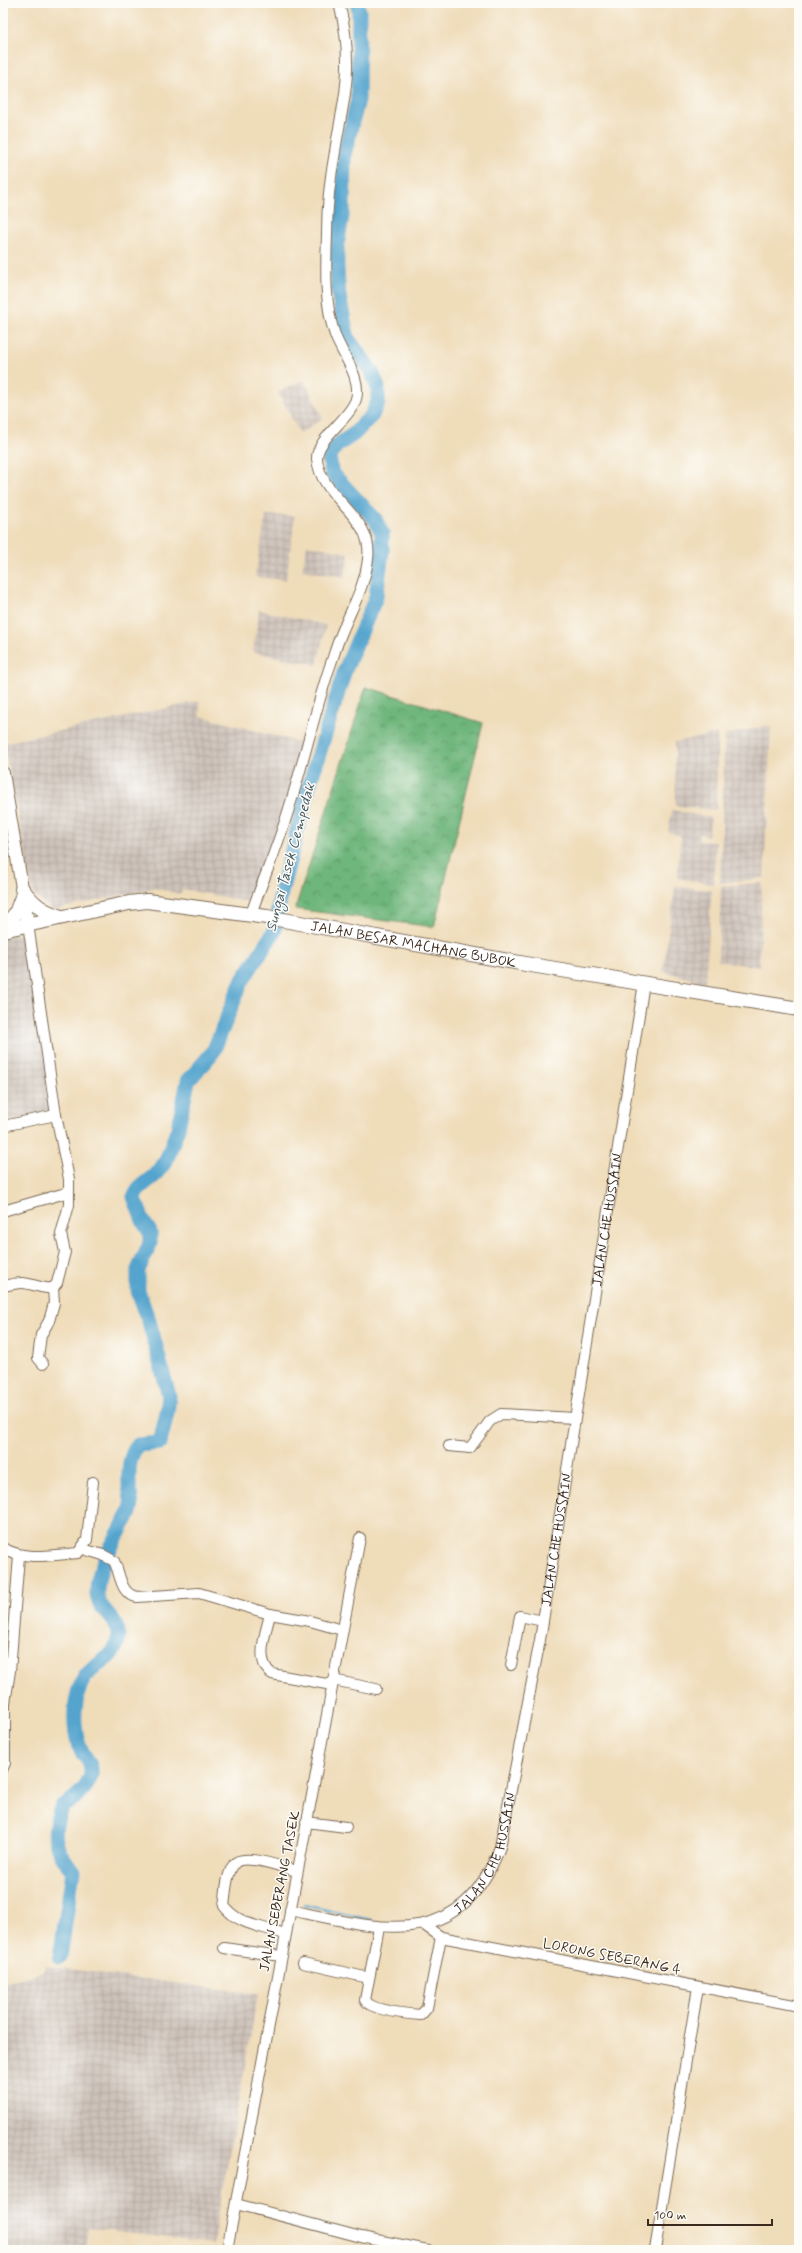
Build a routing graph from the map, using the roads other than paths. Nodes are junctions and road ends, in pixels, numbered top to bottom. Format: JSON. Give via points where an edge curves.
{"nodes":[{"id":1,"x":339,"y":3,"type":"edge"},
{"id":2,"x":3,"y":773,"type":"edge"},
{"id":3,"x":22,"y":891,"type":"junction"},
{"id":4,"x":251,"y":914,"type":"junction"},
{"id":5,"x":61,"y":917,"type":"junction"},
{"id":6,"x":28,"y":924,"type":"junction"},
{"id":7,"x":3,"y":929,"type":"edge"},
{"id":8,"x":644,"y":983,"type":"junction"},
{"id":9,"x":799,"y":1009,"type":"edge"},
{"id":10,"x":56,"y":1114,"type":"junction"},
{"id":11,"x":3,"y":1126,"type":"edge"},
{"id":12,"x":69,"y":1192,"type":"junction"},
{"id":13,"x":3,"y":1212,"type":"edge"},
{"id":14,"x":3,"y":1286,"type":"edge"},
{"id":15,"x":53,"y":1288,"type":"junction"},
{"id":16,"x":43,"y":1364,"type":"dead end"},
{"id":17,"x":574,"y":1418,"type":"junction"},
{"id":18,"x":449,"y":1446,"type":"dead end"},
{"id":19,"x":92,"y":1482,"type":"dead end"},
{"id":20,"x":360,"y":1538,"type":"dead end"},
{"id":21,"x":3,"y":1548,"type":"edge"},
{"id":22,"x":83,"y":1549,"type":"junction"},
{"id":23,"x":19,"y":1556,"type":"junction"},
{"id":24,"x":270,"y":1614,"type":"junction"},
{"id":25,"x":543,"y":1621,"type":"junction"},
{"id":26,"x":342,"y":1630,"type":"junction"},
{"id":27,"x":511,"y":1665,"type":"dead end"},
{"id":28,"x":332,"y":1683,"type":"junction"},
{"id":29,"x":376,"y":1689,"type":"dead end"},
{"id":30,"x":4,"y":1703,"type":"edge"},
{"id":31,"x":3,"y":1768,"type":"edge"},
{"id":32,"x":306,"y":1822,"type":"junction"},
{"id":33,"x":346,"y":1827,"type":"dead end"},
{"id":34,"x":297,"y":1871,"type":"junction"},
{"id":35,"x":290,"y":1910,"type":"junction"},
{"id":36,"x":424,"y":1925,"type":"junction"},
{"id":37,"x":379,"y":1927,"type":"junction"},
{"id":38,"x":285,"y":1934,"type":"junction"},
{"id":39,"x":441,"y":1937,"type":"junction"},
{"id":40,"x":224,"y":1948,"type":"dead end"},
{"id":41,"x":281,"y":1956,"type":"junction"},
{"id":42,"x":303,"y":1963,"type":"dead end"},
{"id":43,"x":369,"y":1978,"type":"junction"},
{"id":44,"x":698,"y":1987,"type":"junction"},
{"id":45,"x":799,"y":2006,"type":"edge"},
{"id":46,"x":236,"y":2204,"type":"junction"},
{"id":47,"x":227,"y":2250,"type":"edge"},
{"id":48,"x":428,"y":2250,"type":"edge"},
{"id":49,"x":654,"y":2250,"type":"edge"}],
"edges":[{"from":1,"to":4,"type":"street","via":[[348,63],[344,109],[334,153],[327,231],[327,282],[335,335],[358,386],[356,400],[318,449],[317,458],[335,496],[364,528],[369,542],[368,559],[356,602],[340,637],[324,686],[286,818]]},
{"from":2,"to":3,"type":"street"},
{"from":3,"to":5,"type":"main road","via":[[38,908]]},
{"from":3,"to":6,"type":"street"},
{"from":3,"to":7,"type":"main road","via":[[16,913]]},
{"from":4,"to":5,"type":"main road","name":"JALAN BESAR MACHANG BUBOK","via":[[147,901]]},
{"from":4,"to":8,"type":"main road","name":"JALAN BESAR MACHANG BUBOK"},
{"from":5,"to":6,"type":"main road","name":"JALAN BESAR MACHANG BUBOK"},
{"from":6,"to":7,"type":"main road"},
{"from":6,"to":10,"type":"street"},
{"from":8,"to":9,"type":"main road","name":"JALAN BESAR MACHANG BUBOK"},
{"from":8,"to":17,"type":"street","name":"JALAN CHE HUSSAIN"},
{"from":10,"to":11,"type":"street"},
{"from":10,"to":12,"type":"street","via":[[68,1171]]},
{"from":12,"to":13,"type":"street"},
{"from":12,"to":15,"type":"street","via":[[61,1234],[65,1252],[64,1263]]},
{"from":14,"to":15,"type":"street","via":[[22,1283]]},
{"from":15,"to":16,"type":"street","via":[[54,1303],[40,1335],[38,1358]]},
{"from":17,"to":18,"type":"street","via":[[501,1414],[490,1421],[470,1448]]},
{"from":17,"to":25,"type":"street","name":"JALAN CHE HUSSAIN"},
{"from":19,"to":22,"type":"street","via":[[87,1540]]},
{"from":20,"to":26,"type":"street","name":"JALAN SEBERANG TASEK"},
{"from":21,"to":23,"type":"street"},
{"from":22,"to":23,"type":"street","via":[[78,1553]]},
{"from":22,"to":24,"type":"street","via":[[114,1561],[126,1592],[131,1596],[199,1593]]},
{"from":23,"to":30,"type":"street","via":[[10,1671]]},
{"from":24,"to":26,"type":"street"},
{"from":24,"to":28,"type":"street","via":[[263,1648],[262,1663],[265,1669],[272,1674]]},
{"from":25,"to":27,"type":"street","via":[[520,1616]]},
{"from":25,"to":36,"type":"street","name":"JALAN CHE HUSSAIN","via":[[506,1824],[497,1856],[487,1878],[473,1896],[448,1914]]},
{"from":26,"to":28,"type":"street","name":"JALAN SEBERANG TASEK"},
{"from":28,"to":29,"type":"street"},
{"from":28,"to":32,"type":"street","name":"JALAN SEBERANG TASEK"},
{"from":30,"to":31,"type":"street","via":[[6,1763]]},
{"from":32,"to":33,"type":"street"},
{"from":32,"to":34,"type":"street","name":"JALAN SEBERANG TASEK"},
{"from":34,"to":35,"type":"street","name":"JALAN SEBERANG TASEK"},
{"from":34,"to":38,"type":"street","via":[[256,1860],[240,1860],[234,1864],[227,1884],[224,1906],[238,1920]]},
{"from":35,"to":37,"type":"street","name":"JALAN CHE HUSSAIN"},
{"from":35,"to":38,"type":"street","name":"JALAN SEBERANG TASEK"},
{"from":36,"to":37,"type":"street","name":"JALAN CHE HUSSAIN","via":[[410,1928]]},
{"from":36,"to":39,"type":"street","name":"LORONG SEBERANG 4"},
{"from":37,"to":43,"type":"street"},
{"from":38,"to":41,"type":"street","name":"JALAN SEBERANG TASEK"},
{"from":39,"to":43,"type":"street","via":[[425,2013],[421,2015],[370,2006],[365,2000]]},
{"from":39,"to":44,"type":"street","name":"LORONG SEBERANG 4"},
{"from":40,"to":41,"type":"street"},
{"from":41,"to":46,"type":"street","name":"JALAN SEBERANG TASEK"},
{"from":42,"to":43,"type":"street"},
{"from":44,"to":45,"type":"street","name":"LORONG SEBERANG 4"},
{"from":44,"to":49,"type":"street"},
{"from":46,"to":47,"type":"street","name":"JALAN SEBERANG TASEK"},
{"from":46,"to":48,"type":"street","via":[[361,2237]]}]}
